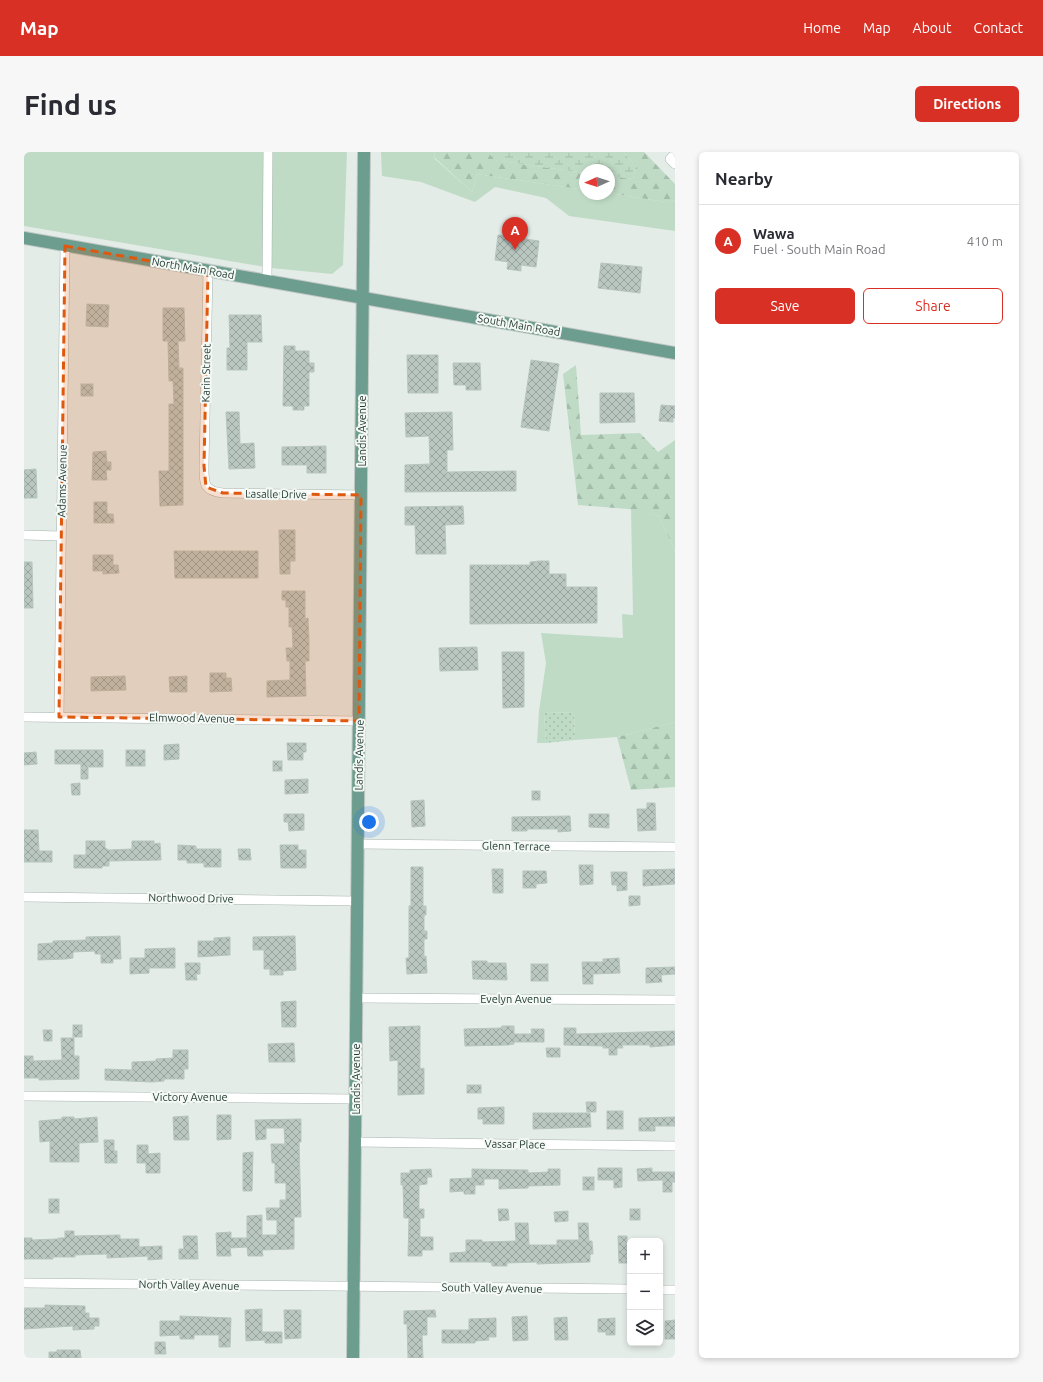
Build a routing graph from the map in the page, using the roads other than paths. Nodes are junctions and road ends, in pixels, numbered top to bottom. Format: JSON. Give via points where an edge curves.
{"nodes":[{"id":1,"x":268,"y":152,"type":"edge"},
{"id":2,"x":364,"y":152,"type":"edge"},
{"id":3,"x":24,"y":238,"type":"edge"},
{"id":4,"x":65,"y":246,"type":"junction"},
{"id":5,"x":208,"y":271,"type":"junction"},
{"id":6,"x":267,"y":281,"type":"junction"},
{"id":7,"x":363,"y":297,"type":"junction"},
{"id":8,"x":675,"y":353,"type":"edge"},
{"id":9,"x":204,"y":474,"type":"joint"},
{"id":10,"x":361,"y":495,"type":"junction"},
{"id":11,"x":24,"y":535,"type":"edge"},
{"id":12,"x":61,"y":536,"type":"junction"},
{"id":13,"x":24,"y":717,"type":"edge"},
{"id":14,"x":59,"y":717,"type":"junction"},
{"id":15,"x":359,"y":720,"type":"junction"},
{"id":16,"x":358,"y":844,"type":"junction"},
{"id":17,"x":675,"y":847,"type":"edge"},
{"id":18,"x":24,"y":897,"type":"edge"},
{"id":19,"x":357,"y":901,"type":"junction"},
{"id":20,"x":356,"y":998,"type":"junction"},
{"id":21,"x":675,"y":1000,"type":"edge"},
{"id":22,"x":24,"y":1096,"type":"edge"},
{"id":23,"x":355,"y":1099,"type":"junction"},
{"id":24,"x":355,"y":1142,"type":"junction"},
{"id":25,"x":675,"y":1146,"type":"edge"},
{"id":26,"x":24,"y":1283,"type":"edge"},
{"id":27,"x":354,"y":1287,"type":"junction"},
{"id":28,"x":627,"y":1289,"type":"edge"},
{"id":29,"x":663,"y":1290,"type":"edge"},
{"id":30,"x":675,"y":1290,"type":"edge"},
{"id":31,"x":353,"y":1358,"type":"edge"}],
"edges":[{"from":1,"to":6,"type":"street"},
{"from":2,"to":7,"type":"main road","name":"Landis Avenue"},
{"from":3,"to":4,"type":"main road","name":"North Main Road"},
{"from":4,"to":5,"type":"main road","name":"North Main Road"},
{"from":4,"to":12,"type":"street","name":"Adams Avenue"},
{"from":5,"to":6,"type":"main road","name":"North Main Road"},
{"from":5,"to":9,"type":"street","name":"Karin Street"},
{"from":6,"to":7,"type":"main road","name":"North Main Road"},
{"from":7,"to":8,"type":"main road","name":"South Main Road"},
{"from":7,"to":10,"type":"main road","name":"Landis Avenue"},
{"from":9,"to":10,"type":"street","name":"Lasalle Drive","via":[[206,487],[216,492]]},
{"from":10,"to":15,"type":"main road","name":"Landis Avenue"},
{"from":11,"to":12,"type":"street"},
{"from":12,"to":14,"type":"street","name":"Adams Avenue"},
{"from":13,"to":14,"type":"street","name":"Elmwood Avenue"},
{"from":14,"to":15,"type":"street","name":"Elmwood Avenue"},
{"from":15,"to":16,"type":"main road","name":"Landis Avenue"},
{"from":16,"to":17,"type":"street","name":"Glenn Terrace"},
{"from":16,"to":19,"type":"main road","name":"Landis Avenue"},
{"from":18,"to":19,"type":"street","name":"Northwood Drive"},
{"from":19,"to":20,"type":"main road","name":"Landis Avenue"},
{"from":20,"to":21,"type":"street","name":"Evelyn Avenue"},
{"from":20,"to":23,"type":"main road","name":"Landis Avenue"},
{"from":22,"to":23,"type":"street","name":"Victory Avenue"},
{"from":23,"to":24,"type":"main road","name":"Landis Avenue"},
{"from":24,"to":25,"type":"street","name":"Vassar Place"},
{"from":24,"to":27,"type":"main road","name":"Landis Avenue"},
{"from":26,"to":27,"type":"street","name":"North Valley Avenue"},
{"from":27,"to":28,"type":"street","name":"South Valley Avenue"},
{"from":27,"to":31,"type":"main road","name":"Landis Avenue"},
{"from":29,"to":30,"type":"street"}]}
